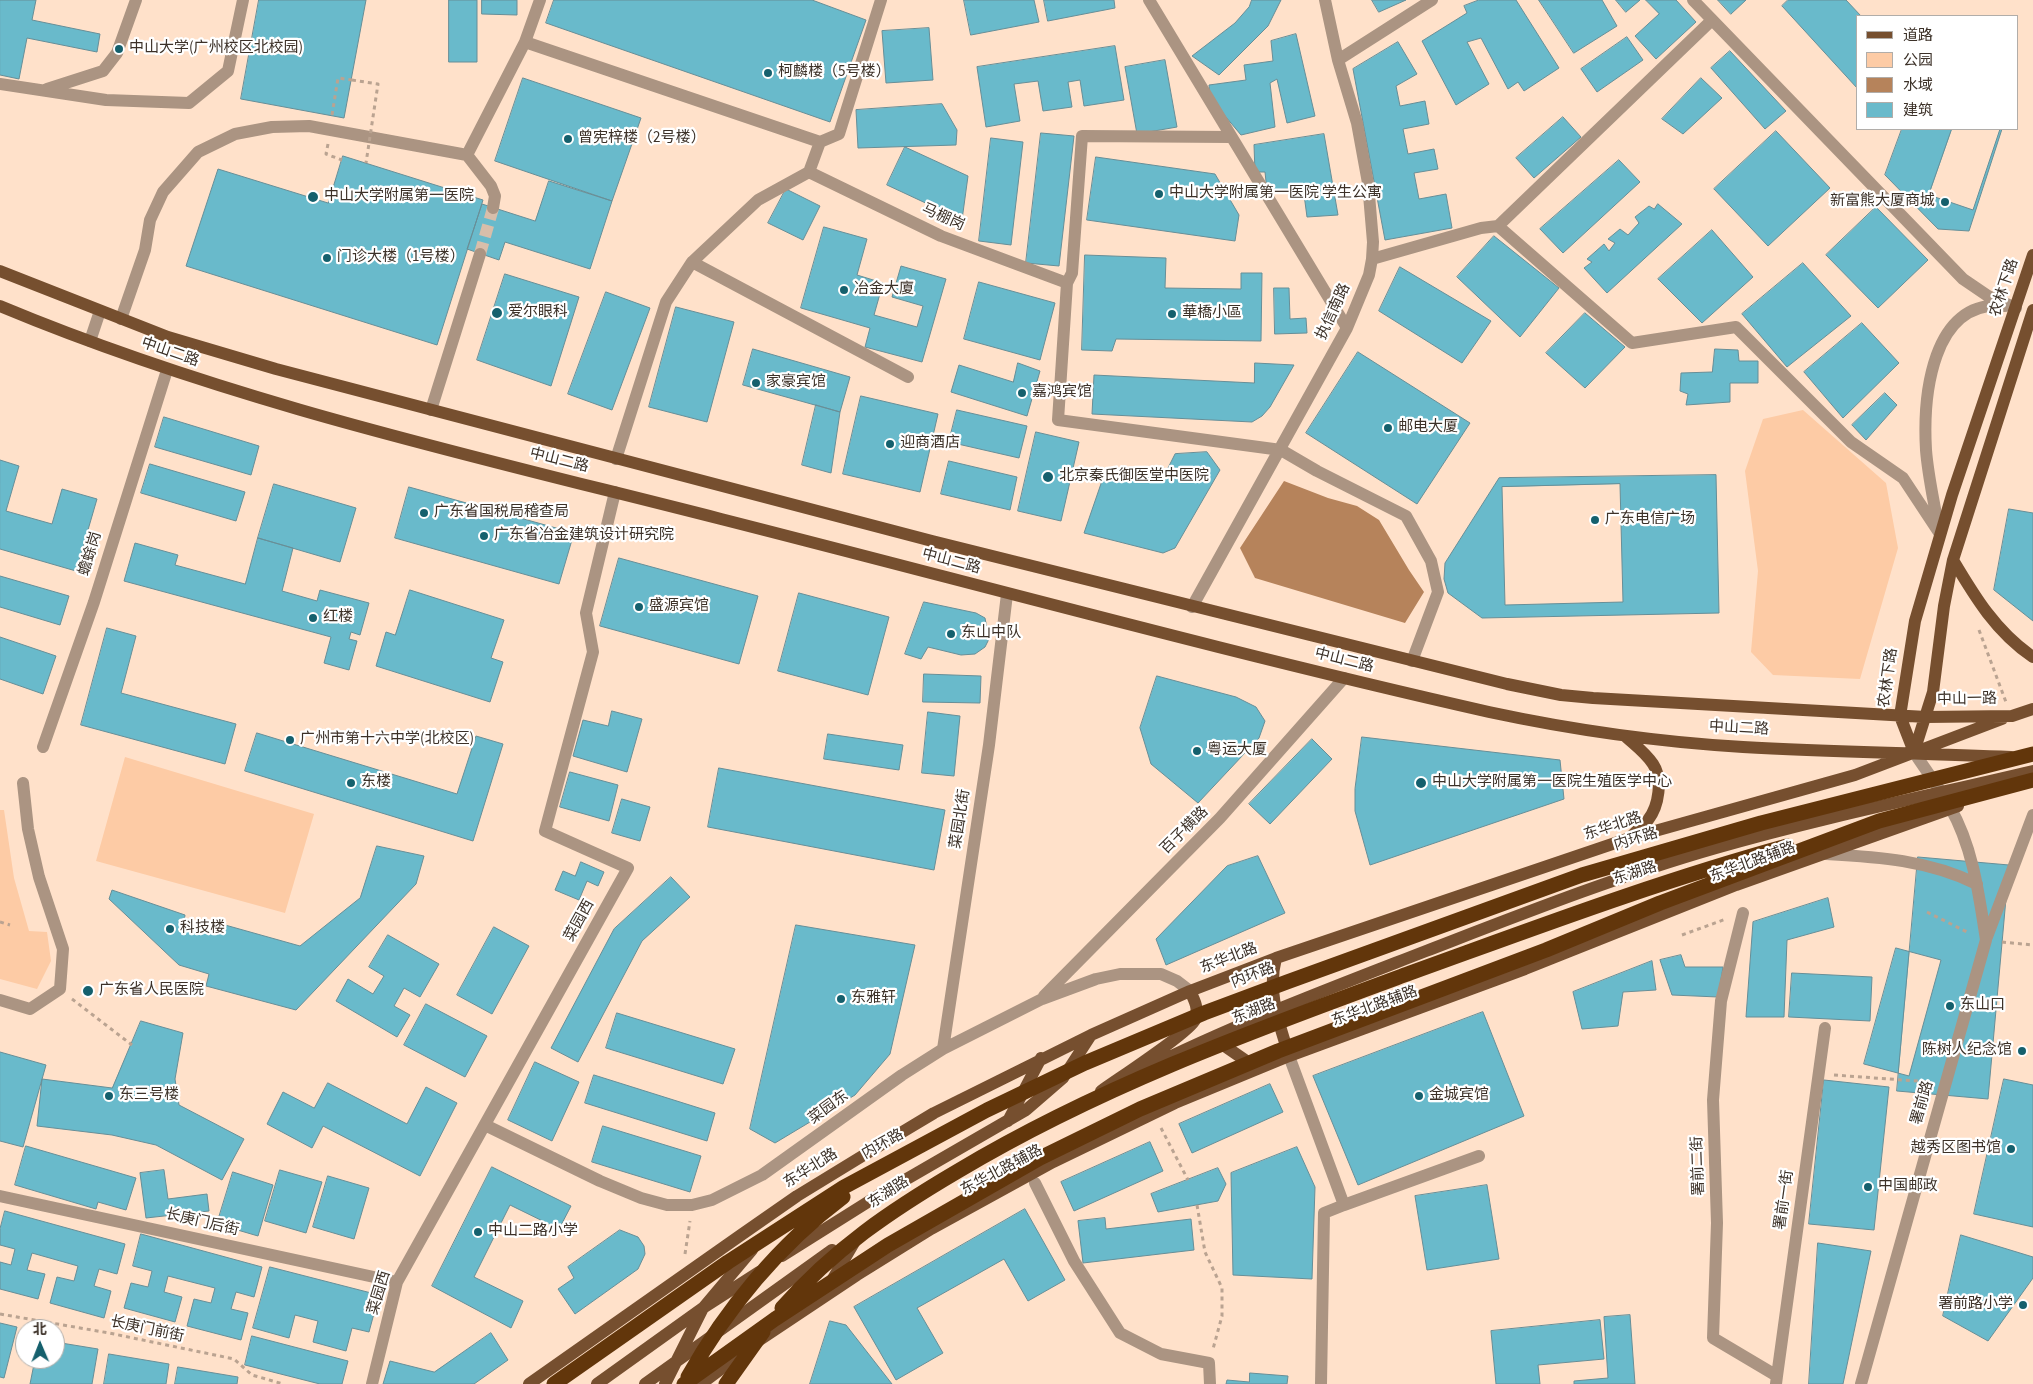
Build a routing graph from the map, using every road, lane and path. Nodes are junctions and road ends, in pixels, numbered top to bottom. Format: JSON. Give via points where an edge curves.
{"nodes":[{"id":1,"x":136,"y":0,"type":"edge"},
{"id":2,"x":243,"y":0,"type":"edge"},
{"id":3,"x":540,"y":0,"type":"edge"},
{"id":4,"x":881,"y":0,"type":"edge"},
{"id":5,"x":1148,"y":0,"type":"edge"},
{"id":6,"x":1325,"y":0,"type":"edge"},
{"id":7,"x":1432,"y":0,"type":"edge"},
{"id":8,"x":1693,"y":0,"type":"edge"},
{"id":9,"x":1712,"y":20,"type":"junction"},
{"id":10,"x":525,"y":42,"type":"junction"},
{"id":11,"x":1338,"y":60,"type":"junction"},
{"id":12,"x":0,"y":84,"type":"edge"},
{"id":13,"x":43,"y":90,"type":"junction"},
{"id":14,"x":332,"y":116,"type":"dead end"},
{"id":15,"x":1231,"y":137,"type":"junction"},
{"id":16,"x":820,"y":142,"type":"junction"},
{"id":17,"x":467,"y":155,"type":"junction"},
{"id":18,"x":366,"y":163,"type":"dead end"},
{"id":19,"x":809,"y":172,"type":"junction"},
{"id":20,"x":493,"y":208,"type":"tunnel mouth"},
{"id":21,"x":1498,"y":226,"type":"junction"},
{"id":22,"x":480,"y":254,"type":"tunnel mouth"},
{"id":23,"x":2033,"y":255,"type":"edge"},
{"id":24,"x":1372,"y":259,"type":"junction"},
{"id":25,"x":692,"y":262,"type":"junction"},
{"id":26,"x":0,"y":271,"type":"edge"},
{"id":27,"x":1067,"y":283,"type":"junction"},
{"id":28,"x":0,"y":306,"type":"edge"},
{"id":29,"x":2016,"y":308,"type":"junction"},
{"id":30,"x":100,"y":311,"type":"junction"},
{"id":31,"x":2032,"y":311,"type":"edge"},
{"id":32,"x":121,"y":320,"type":"junction"},
{"id":33,"x":1347,"y":328,"type":"junction"},
{"id":34,"x":90,"y":341,"type":"junction"},
{"id":35,"x":168,"y":370,"type":"junction"},
{"id":36,"x":908,"y":377,"type":"dead end"},
{"id":37,"x":431,"y":410,"type":"junction"},
{"id":38,"x":1281,"y":450,"type":"junction"},
{"id":39,"x":616,"y":459,"type":"junction"},
{"id":40,"x":615,"y":492,"type":"junction"},
{"id":41,"x":1940,"y":534,"type":"junction"},
{"id":42,"x":1953,"y":560,"type":"junction"},
{"id":43,"x":1007,"y":594,"type":"junction"},
{"id":44,"x":1192,"y":607,"type":"junction"},
{"id":45,"x":1977,"y":624,"type":"dead end"},
{"id":46,"x":2033,"y":657,"type":"edge"},
{"id":47,"x":1412,"y":661,"type":"junction"},
{"id":48,"x":1344,"y":678,"type":"junction"},
{"id":49,"x":2033,"y":709,"type":"edge"},
{"id":50,"x":1900,"y":716,"type":"junction"},
{"id":51,"x":2012,"y":716,"type":"junction"},
{"id":52,"x":1926,"y":717,"type":"junction"},
{"id":53,"x":1625,"y":736,"type":"junction"},
{"id":54,"x":43,"y":748,"type":"dead end"},
{"id":55,"x":2033,"y":750,"type":"edge"},
{"id":56,"x":1914,"y":752,"type":"junction"},
{"id":57,"x":2033,"y":754,"type":"edge"},
{"id":58,"x":2033,"y":758,"type":"edge"},
{"id":59,"x":1982,"y":767,"type":"junction"},
{"id":60,"x":2033,"y":771,"type":"edge"},
{"id":61,"x":2033,"y":778,"type":"edge"},
{"id":62,"x":23,"y":784,"type":"dead end"},
{"id":63,"x":1942,"y":792,"type":"junction"},
{"id":64,"x":1952,"y":808,"type":"junction"},
{"id":65,"x":2033,"y":815,"type":"edge"},
{"id":66,"x":1880,"y":821,"type":"junction"},
{"id":67,"x":1630,"y":838,"type":"junction"},
{"id":68,"x":1826,"y":854,"type":"junction"},
{"id":69,"x":1691,"y":855,"type":"junction"},
{"id":70,"x":1773,"y":872,"type":"junction"},
{"id":71,"x":1977,"y":884,"type":"junction"},
{"id":72,"x":1927,"y":912,"type":"dead end"},
{"id":73,"x":1743,"y":913,"type":"joint"},
{"id":74,"x":0,"y":922,"type":"edge"},
{"id":75,"x":10,"y":925,"type":"dead end"},
{"id":76,"x":1682,"y":935,"type":"dead end"},
{"id":77,"x":1986,"y":940,"type":"junction"},
{"id":78,"x":2033,"y":945,"type":"edge"},
{"id":79,"x":1276,"y":958,"type":"junction"},
{"id":80,"x":60,"y":989,"type":"junction"},
{"id":81,"x":1190,"y":991,"type":"junction"},
{"id":82,"x":1042,"y":999,"type":"junction"},
{"id":83,"x":0,"y":1000,"type":"edge"},
{"id":84,"x":1274,"y":1011,"type":"junction"},
{"id":85,"x":1824,"y":1028,"type":"dead end"},
{"id":86,"x":1091,"y":1035,"type":"junction"},
{"id":87,"x":1212,"y":1037,"type":"junction"},
{"id":88,"x":132,"y":1045,"type":"dead end"},
{"id":89,"x":943,"y":1049,"type":"junction"},
{"id":90,"x":1289,"y":1056,"type":"junction"},
{"id":91,"x":1041,"y":1058,"type":"junction"},
{"id":92,"x":1257,"y":1068,"type":"junction"},
{"id":93,"x":1818,"y":1073,"type":"junction"},
{"id":94,"x":1946,"y":1083,"type":"junction"},
{"id":95,"x":1101,"y":1091,"type":"junction"},
{"id":96,"x":1008,"y":1121,"type":"junction"},
{"id":97,"x":1158,"y":1123,"type":"dead end"},
{"id":98,"x":485,"y":1125,"type":"junction"},
{"id":99,"x":899,"y":1156,"type":"junction"},
{"id":100,"x":1479,"y":1156,"type":"dead end"},
{"id":101,"x":1188,"y":1180,"type":"dead end"},
{"id":102,"x":1035,"y":1183,"type":"dead end"},
{"id":103,"x":0,"y":1196,"type":"edge"},
{"id":104,"x":797,"y":1196,"type":"junction"},
{"id":105,"x":692,"y":1205,"type":"junction"},
{"id":106,"x":1197,"y":1205,"type":"dead end"},
{"id":107,"x":1344,"y":1205,"type":"junction"},
{"id":108,"x":864,"y":1227,"type":"junction"},
{"id":109,"x":801,"y":1273,"type":"junction"},
{"id":110,"x":682,"y":1276,"type":"junction"},
{"id":111,"x":397,"y":1282,"type":"junction"},
{"id":112,"x":819,"y":1301,"type":"junction"},
{"id":113,"x":703,"y":1308,"type":"junction"},
{"id":114,"x":0,"y":1314,"type":"edge"},
{"id":115,"x":761,"y":1339,"type":"junction"},
{"id":116,"x":674,"y":1363,"type":"junction"},
{"id":117,"x":1209,"y":1364,"type":"junction"},
{"id":118,"x":1776,"y":1380,"type":"edge"},
{"id":119,"x":283,"y":1384,"type":"edge"},
{"id":120,"x":372,"y":1384,"type":"edge"},
{"id":121,"x":529,"y":1384,"type":"edge"},
{"id":122,"x":554,"y":1384,"type":"edge"},
{"id":123,"x":597,"y":1384,"type":"edge"},
{"id":124,"x":645,"y":1384,"type":"edge"},
{"id":125,"x":665,"y":1384,"type":"edge"},
{"id":126,"x":684,"y":1384,"type":"edge"},
{"id":127,"x":701,"y":1384,"type":"edge"},
{"id":128,"x":721,"y":1384,"type":"edge"},
{"id":129,"x":726,"y":1384,"type":"edge"},
{"id":130,"x":1210,"y":1384,"type":"edge"},
{"id":131,"x":1321,"y":1384,"type":"edge"},
{"id":132,"x":1861,"y":1384,"type":"edge"}],
"edges":[{"from":1,"to":13,"type":"street","via":[[117,53],[103,71]]},
{"from":2,"to":13,"type":"street","via":[[228,71],[189,104],[106,100]]},
{"from":3,"to":10,"type":"street"},
{"from":4,"to":16,"type":"street","via":[[840,134]]},
{"from":5,"to":15,"type":"street"},
{"from":6,"to":11,"type":"street","name":"执信南路"},
{"from":7,"to":11,"type":"street"},
{"from":8,"to":9,"type":"street"},
{"from":9,"to":21,"type":"street"},
{"from":9,"to":29,"type":"street","via":[[1963,279],[1988,296]]},
{"from":10,"to":16,"type":"street"},
{"from":10,"to":17,"type":"street"},
{"from":11,"to":24,"type":"street","name":"执信南路","via":[[1363,152],[1371,214]]},
{"from":12,"to":13,"type":"street"},
{"from":14,"to":18,"type":"path","bridge":true,"via":[[338,78],[378,84]]},
{"from":15,"to":27,"type":"street","via":[[1082,136],[1072,273]]},
{"from":15,"to":33,"type":"street"},
{"from":16,"to":19,"type":"street"},
{"from":17,"to":20,"type":"street","via":[[491,186],[495,196]]},
{"from":17,"to":32,"type":"street","via":[[309,126],[272,127],[235,134],[198,152],[163,192],[150,220],[145,250]]},
{"from":19,"to":25,"type":"street","via":[[758,200]]},
{"from":19,"to":27,"type":"street","name":"马棚岗","via":[[941,236]]},
{"from":21,"to":24,"type":"street"},
{"from":21,"to":41,"type":"street","via":[[1632,343],[1736,327],[1851,442],[1903,478]]},
{"from":22,"to":37,"type":"street"},
{"from":23,"to":29,"type":"main road","name":"农林下路"},
{"from":24,"to":33,"type":"street","name":"执信南路"},
{"from":25,"to":36,"type":"street"},
{"from":25,"to":39,"type":"street","via":[[666,302]]},
{"from":26,"to":30,"type":"main road","name":"中山二路"},
{"from":27,"to":38,"type":"street","via":[[1058,420]]},
{"from":28,"to":34,"type":"main road","name":"中山二路"},
{"from":29,"to":31,"type":"street"},
{"from":29,"to":41,"type":"main road","name":"农林下路"},
{"from":29,"to":41,"type":"street","via":[[1989,306],[1972,312],[1954,324],[1938,349],[1930,384],[1926,442]]},
{"from":30,"to":32,"type":"main road","name":"中山二路"},
{"from":30,"to":34,"type":"street"},
{"from":31,"to":42,"type":"main road"},
{"from":32,"to":37,"type":"main road","name":"中山二路","via":[[208,350]]},
{"from":33,"to":38,"type":"street","name":"执信南路"},
{"from":34,"to":35,"type":"main road","name":"中山二路"},
{"from":35,"to":40,"type":"main road","name":"中山二路","via":[[336,419]]},
{"from":35,"to":54,"type":"street","name":"蟾蜍岗","via":[[94,602]]},
{"from":37,"to":39,"type":"main road","name":"中山二路"},
{"from":38,"to":44,"type":"street","name":"执信南路"},
{"from":38,"to":47,"type":"street","via":[[1406,516],[1430,561],[1438,592]]},
{"from":39,"to":44,"type":"main road","name":"中山二路"},
{"from":40,"to":43,"type":"main road","name":"中山二路"},
{"from":40,"to":98,"type":"street","name":"菜园西","via":[[586,613],[592,652],[545,831],[628,868]]},
{"from":41,"to":50,"type":"main road","name":"农林下路","via":[[1915,622]]},
{"from":42,"to":46,"type":"main road","via":[[1987,614],[2018,647]]},
{"from":42,"to":52,"type":"main road","via":[[1933,692]]},
{"from":43,"to":48,"type":"main road","name":"中山二路"},
{"from":43,"to":89,"type":"street","name":"菜园北街","via":[[989,745]]},
{"from":44,"to":47,"type":"main road","name":"中山二路"},
{"from":45,"to":51,"type":"path"},
{"from":47,"to":50,"type":"main road","name":"中山二路","via":[[1562,695]]},
{"from":48,"to":53,"type":"main road","name":"中山二路","via":[[1530,721]]},
{"from":48,"to":82,"type":"street","name":"百子横路","via":[[1220,818]]},
{"from":49,"to":51,"type":"main road","name":"中山一路"},
{"from":50,"to":52,"type":"main road","name":"中山一路"},
{"from":50,"to":56,"type":"main road","name":"农林下路"},
{"from":51,"to":52,"type":"main road","name":"中山一路"},
{"from":51,"to":56,"type":"main road","name":"东华北路"},
{"from":52,"to":56,"type":"main road"},
{"from":53,"to":56,"type":"main road","name":"中山二路","via":[[1743,747]]},
{"from":53,"to":67,"type":"main road","via":[[1654,764],[1659,787],[1649,819]]},
{"from":55,"to":59,"type":"highway","bridge":true},
{"from":56,"to":58,"type":"main road"},
{"from":56,"to":63,"type":"street","name":"署前路"},
{"from":56,"to":67,"type":"main road","name":"东华北路","via":[[1855,775]]},
{"from":57,"to":59,"type":"highway","name":"内环路","bridge":true},
{"from":59,"to":99,"type":"highway","name":"内环路","bridge":true,"via":[[1695,841],[1582,875],[1136,1041],[1035,1085]]},
{"from":60,"to":63,"type":"main road"},
{"from":61,"to":64,"type":"main road","name":"东华北路辅路"},
{"from":61,"to":66,"type":"highway","bridge":true},
{"from":62,"to":80,"type":"street","via":[[39,877],[63,949]]},
{"from":63,"to":64,"type":"street","name":"署前路"},
{"from":63,"to":69,"type":"main road"},
{"from":64,"to":68,"type":"main road","name":"东华北路辅路"},
{"from":64,"to":71,"type":"street","name":"署前路"},
{"from":65,"to":77,"type":"street"},
{"from":66,"to":126,"type":"highway","bridge":true,"via":[[1278,1051],[1140,1109],[1031,1163],[896,1240],[775,1318]]},
{"from":66,"to":129,"type":"highway","name":"东湖路","bridge":true,"via":[[1698,871],[1537,927],[1198,1052],[1040,1125],[914,1197],[836,1253],[778,1311]]},
{"from":67,"to":79,"type":"main road","name":"东华北路"},
{"from":68,"to":70,"type":"main road","name":"东华北路辅路"},
{"from":68,"to":71,"type":"street","via":[[1910,861],[1948,871]]},
{"from":69,"to":70,"type":"main road"},
{"from":69,"to":84,"type":"main road","via":[[1521,914]]},
{"from":70,"to":90,"type":"main road","name":"东华北路辅路","via":[[1525,969]]},
{"from":71,"to":77,"type":"street","name":"署前路"},
{"from":72,"to":77,"type":"path"},
{"from":73,"to":76,"type":"path"},
{"from":73,"to":118,"type":"street","name":"署前二街","via":[[1721,1001],[1713,1100],[1717,1223],[1713,1338]]},
{"from":74,"to":75,"type":"path"},
{"from":77,"to":78,"type":"path"},
{"from":77,"to":94,"type":"street","name":"署前路"},
{"from":79,"to":81,"type":"main road","name":"东华北路"},
{"from":79,"to":84,"type":"main road","via":[[1272,972]]},
{"from":80,"to":83,"type":"street","via":[[30,1009]]},
{"from":80,"to":88,"type":"path"},
{"from":81,"to":82,"type":"street","name":"菜园东","via":[[1161,974],[1120,974],[1096,978]]},
{"from":81,"to":86,"type":"main road","name":"东华北路"},
{"from":81,"to":95,"type":"main road","via":[[1197,1010],[1194,1023]]},
{"from":82,"to":89,"type":"street","name":"菜园东"},
{"from":84,"to":87,"type":"main road"},
{"from":84,"to":90,"type":"main road"},
{"from":85,"to":93,"type":"street","name":"署前一街"},
{"from":86,"to":91,"type":"main road","name":"东华北路"},
{"from":86,"to":96,"type":"main road","via":[[1063,1078],[1042,1098]]},
{"from":87,"to":92,"type":"main road"},
{"from":87,"to":95,"type":"main road"},
{"from":89,"to":105,"type":"street","name":"菜园东","via":[[762,1175],[712,1200]]},
{"from":90,"to":92,"type":"main road","name":"东华北路辅路"},
{"from":90,"to":107,"type":"street"},
{"from":91,"to":96,"type":"main road"},
{"from":91,"to":104,"type":"main road","name":"东华北路","via":[[934,1113]]},
{"from":92,"to":112,"type":"main road","name":"东华北路辅路","via":[[1111,1133],[993,1194],[931,1229]]},
{"from":93,"to":94,"type":"path"},
{"from":93,"to":118,"type":"street","name":"署前一街"},
{"from":94,"to":132,"type":"street","name":"署前路"},
{"from":95,"to":108,"type":"main road","via":[[981,1154]]},
{"from":96,"to":113,"type":"main road","via":[[887,1190]]},
{"from":97,"to":101,"type":"path"},
{"from":98,"to":105,"type":"street","name":"菜园东","via":[[641,1198],[667,1205]]},
{"from":98,"to":111,"type":"street","name":"菜园西"},
{"from":99,"to":122,"type":"highway","name":"内环路","bridge":true,"via":[[792,1220]]},
{"from":99,"to":126,"type":"highway","name":"东湖路","bridge":true,"via":[[839,1200],[784,1249],[747,1289]]},
{"from":100,"to":107,"type":"street"},
{"from":102,"to":117,"type":"street","via":[[1074,1261],[1120,1333],[1161,1354]]},
{"from":103,"to":111,"type":"street","name":"长庚门后街"},
{"from":104,"to":110,"type":"main road","name":"东华北路"},
{"from":104,"to":113,"type":"main road"},
{"from":105,"to":110,"type":"path"},
{"from":106,"to":117,"type":"path","via":[[1205,1252],[1222,1288],[1222,1316]]},
{"from":107,"to":131,"type":"street","via":[[1324,1213]]},
{"from":108,"to":109,"type":"main road"},
{"from":108,"to":112,"type":"main road"},
{"from":109,"to":112,"type":"main road"},
{"from":109,"to":116,"type":"main road"},
{"from":110,"to":121,"type":"main road","name":"东华北路"},
{"from":111,"to":120,"type":"street","name":"菜园西"},
{"from":112,"to":115,"type":"main road","name":"东华北路辅路"},
{"from":113,"to":116,"type":"main road"},
{"from":113,"to":123,"type":"main road"},
{"from":114,"to":119,"type":"path","name":"长庚门前街","via":[[234,1359],[252,1376]]},
{"from":115,"to":127,"type":"main road"},
{"from":115,"to":128,"type":"main road","via":[[737,1362]]},
{"from":116,"to":124,"type":"main road"},
{"from":116,"to":125,"type":"main road"},
{"from":117,"to":130,"type":"street"}]}
